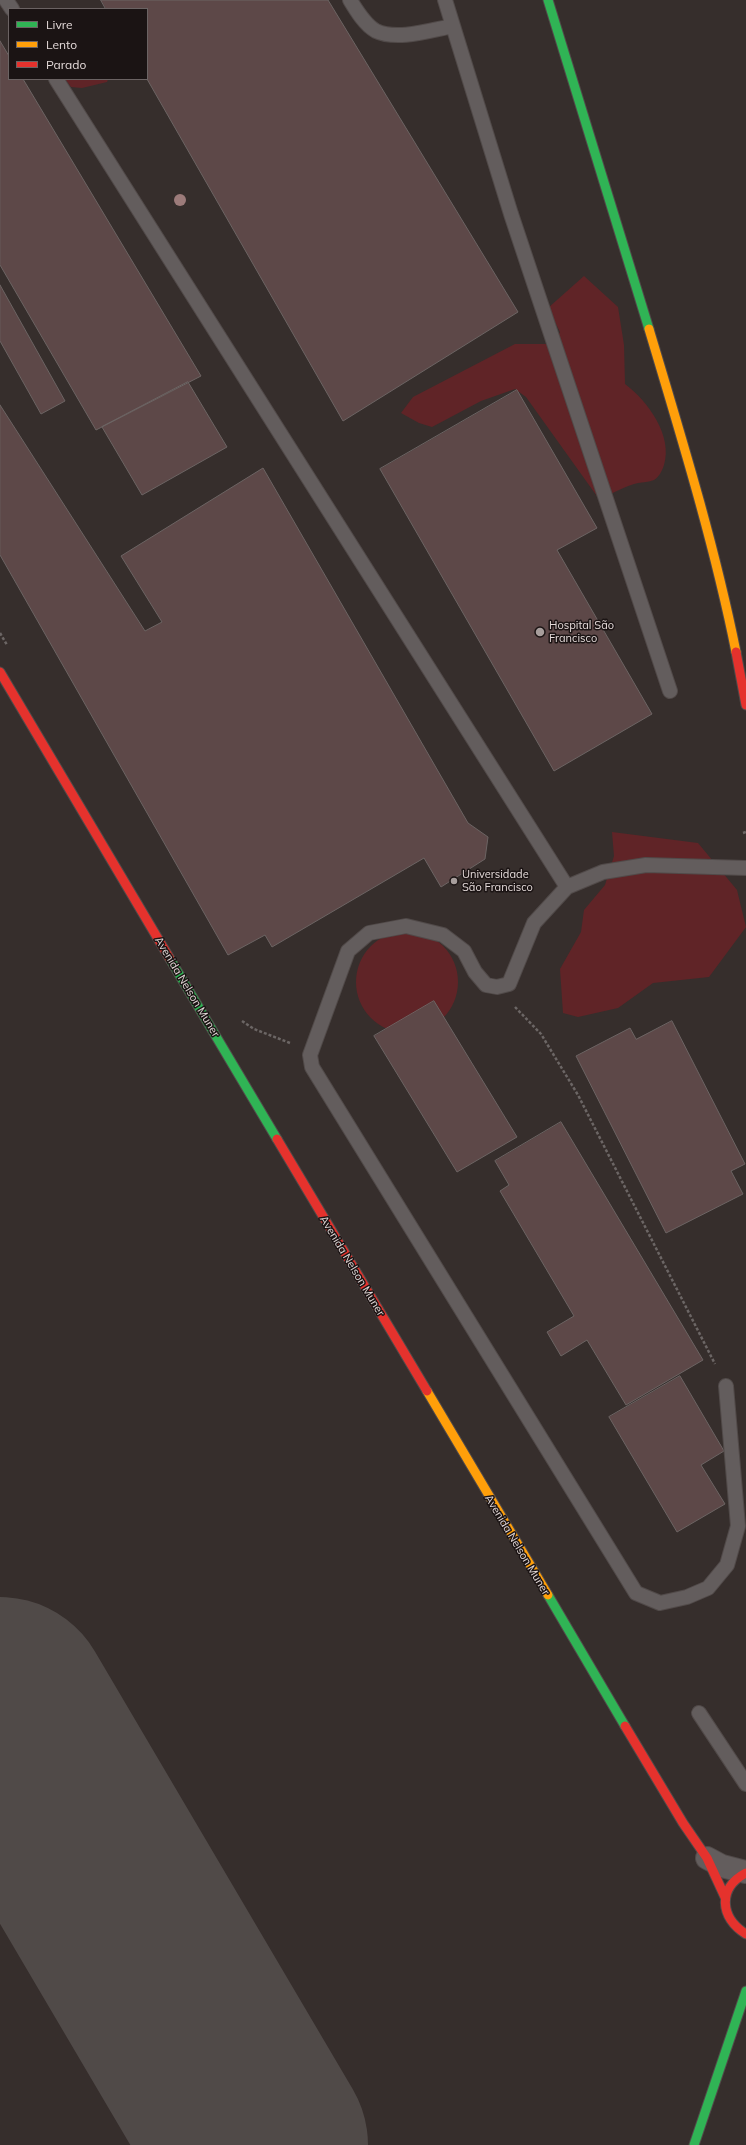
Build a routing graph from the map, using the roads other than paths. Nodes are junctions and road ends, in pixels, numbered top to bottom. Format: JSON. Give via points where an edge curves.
{"nodes":[{"id":1,"x":350,"y":0,"type":"edge"},
{"id":2,"x":445,"y":0,"type":"edge"},
{"id":3,"x":548,"y":0,"type":"edge"},
{"id":4,"x":453,"y":26,"type":"junction"},
{"id":5,"x":57,"y":80,"type":"edge"},
{"id":6,"x":0,"y":672,"type":"edge"},
{"id":7,"x":670,"y":691,"type":"dead end"},
{"id":8,"x":746,"y":705,"type":"edge"},
{"id":9,"x":746,"y":868,"type":"edge"},
{"id":10,"x":567,"y":887,"type":"junction"},
{"id":11,"x":726,"y":1386,"type":"road end"},
{"id":12,"x":699,"y":1713,"type":"dead end"},
{"id":13,"x":746,"y":1784,"type":"edge"},
{"id":14,"x":707,"y":1858,"type":"junction"},
{"id":15,"x":746,"y":1872,"type":"edge"},
{"id":16,"x":725,"y":1896,"type":"junction"},
{"id":17,"x":746,"y":1934,"type":"edge"},
{"id":18,"x":746,"y":1992,"type":"edge"},
{"id":19,"x":694,"y":2145,"type":"edge"}],
"edges":[{"from":1,"to":4,"type":"lane","via":[[358,13],[376,31],[403,36]]},
{"from":2,"to":4,"type":"lane"},
{"from":3,"to":8,"type":"street","via":[[692,471],[726,602]]},
{"from":4,"to":7,"type":"lane","via":[[511,214]]},
{"from":5,"to":10,"type":"lane"},
{"from":6,"to":14,"type":"street","name":"Avenida Nelson Muner","via":[[683,1823]]},
{"from":9,"to":10,"type":"lane","via":[[646,865],[603,872]]},
{"from":10,"to":11,"type":"lane","via":[[534,923],[509,984],[497,987],[486,985],[475,972],[464,951],[443,936],[406,926],[369,933],[348,951],[310,1062],[636,1593],[660,1603],[687,1597],[708,1588],[727,1565],[738,1526]]},
{"from":12,"to":13,"type":"lane"},
{"from":14,"to":15,"type":"street","name":"Avenida Nelson Muner","via":[[722,1866]]},
{"from":14,"to":16,"type":"street","name":"Avenida Nelson Muner"},
{"from":15,"to":16,"type":"street","via":[[733,1881]]},
{"from":16,"to":17,"type":"street","via":[[726,1915],[736,1929]]},
{"from":18,"to":19,"type":"street"}]}
